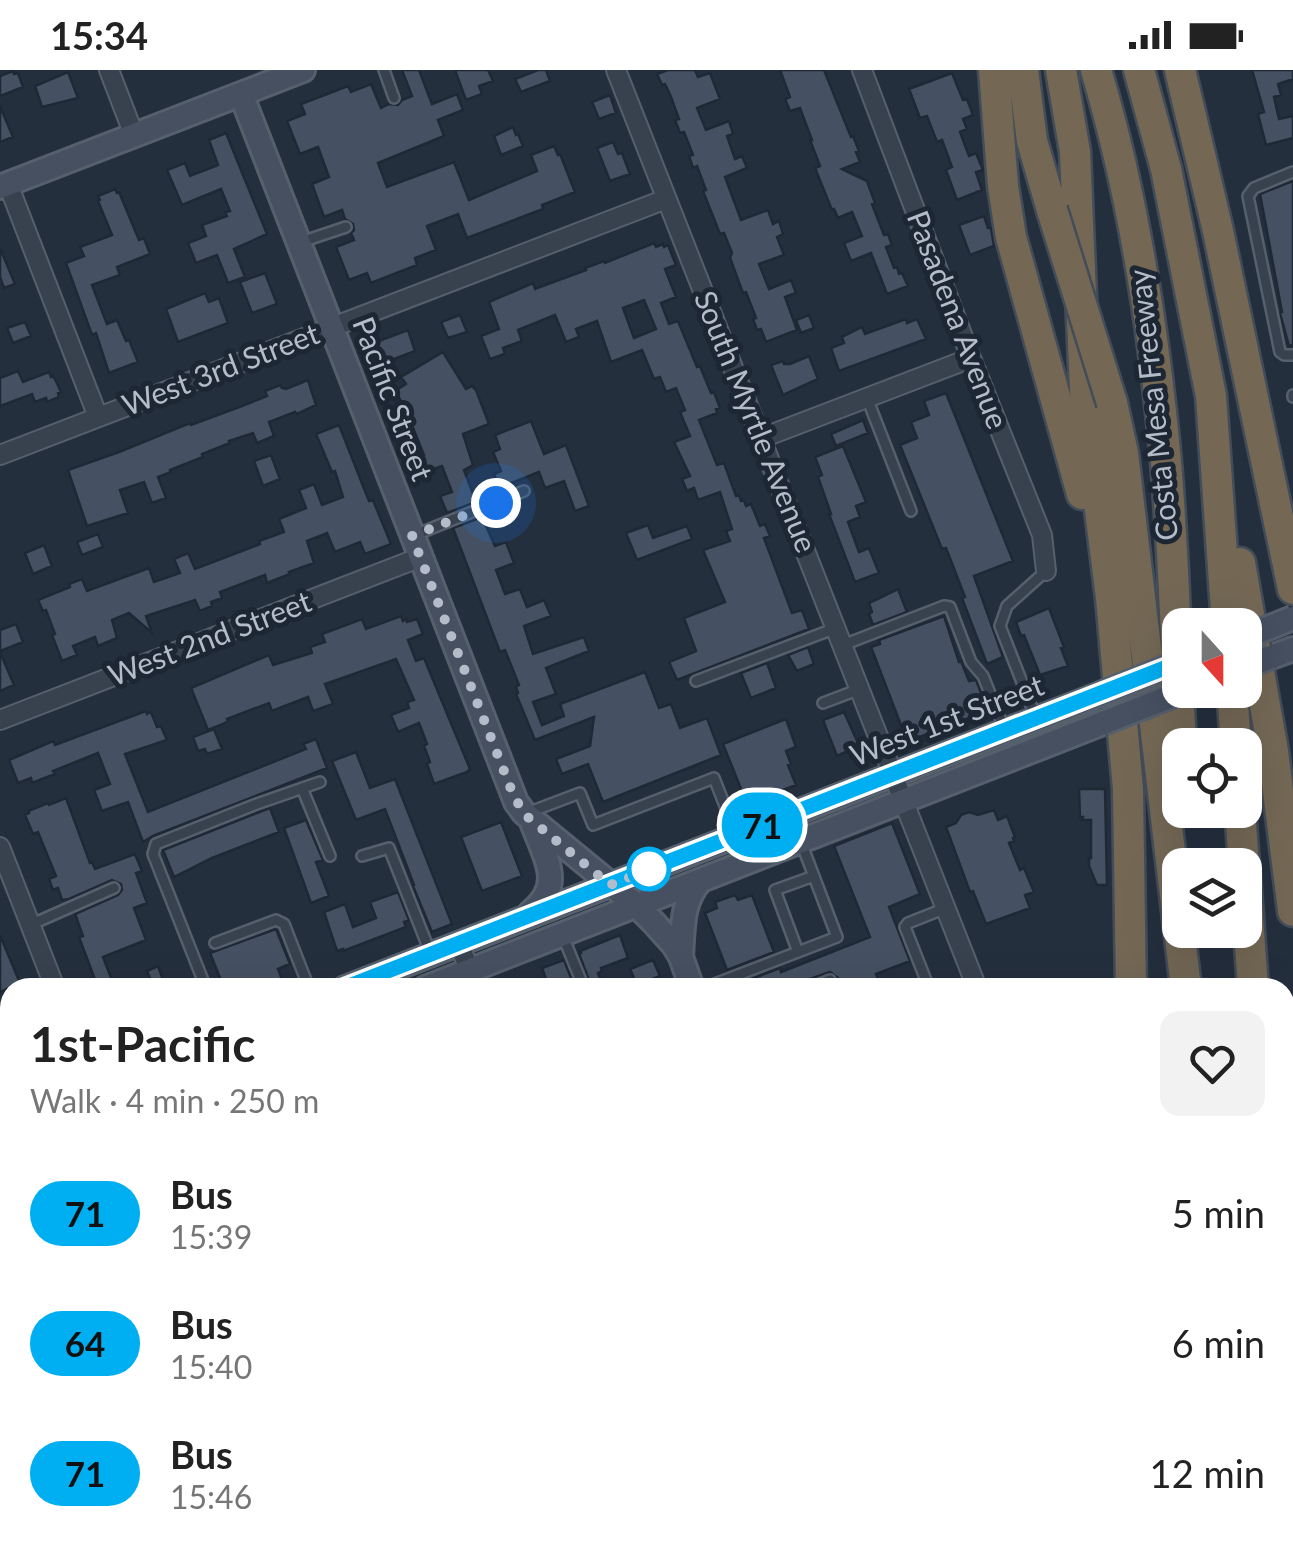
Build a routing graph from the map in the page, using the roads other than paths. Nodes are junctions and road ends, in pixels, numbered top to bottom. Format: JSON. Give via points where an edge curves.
{"nodes":[{"id":1,"x":108,"y":70,"type":"edge"},
{"id":2,"x":303,"y":70,"type":"edge"},
{"id":3,"x":384,"y":70,"type":"edge"},
{"id":4,"x":616,"y":70,"type":"edge"},
{"id":5,"x":862,"y":70,"type":"edge"},
{"id":6,"x":994,"y":70,"type":"edge"},
{"id":7,"x":1024,"y":70,"type":"edge"},
{"id":8,"x":1060,"y":70,"type":"edge"},
{"id":9,"x":1096,"y":70,"type":"edge"},
{"id":10,"x":1139,"y":70,"type":"edge"},
{"id":11,"x":1180,"y":70,"type":"edge"},
{"id":12,"x":241,"y":94,"type":"junction"},
{"id":13,"x":394,"y":98,"type":"dead end"},
{"id":14,"x":134,"y":135,"type":"junction"},
{"id":15,"x":1293,"y":172,"type":"edge"},
{"id":16,"x":4,"y":186,"type":"edge"},
{"id":17,"x":666,"y":198,"type":"junction"},
{"id":18,"x":346,"y":226,"type":"dead end"},
{"id":19,"x":299,"y":243,"type":"junction"},
{"id":20,"x":332,"y":327,"type":"junction"},
{"id":21,"x":1293,"y":356,"type":"edge"},
{"id":22,"x":971,"y":358,"type":"junction"},
{"id":23,"x":1211,"y":396,"type":"junction"},
{"id":24,"x":867,"y":398,"type":"junction"},
{"id":25,"x":98,"y":417,"type":"junction"},
{"id":26,"x":762,"y":438,"type":"junction"},
{"id":27,"x":0,"y":454,"type":"edge"},
{"id":28,"x":524,"y":492,"type":"dead end"},
{"id":29,"x":911,"y":511,"type":"dead end"},
{"id":30,"x":417,"y":547,"type":"junction"},
{"id":31,"x":1046,"y":572,"type":"joint"},
{"id":32,"x":1293,"y":589,"type":"edge"},
{"id":33,"x":1111,"y":598,"type":"junction"},
{"id":34,"x":1226,"y":608,"type":"edge"},
{"id":35,"x":1293,"y":618,"type":"edge"},
{"id":36,"x":1262,"y":630,"type":"edge"},
{"id":37,"x":839,"y":636,"type":"junction"},
{"id":38,"x":1293,"y":648,"type":"edge"},
{"id":39,"x":1262,"y":660,"type":"edge"},
{"id":40,"x":1162,"y":669,"type":"edge"},
{"id":41,"x":696,"y":681,"type":"dead end"},
{"id":42,"x":860,"y":689,"type":"junction"},
{"id":43,"x":1162,"y":700,"type":"edge"},
{"id":44,"x":823,"y":703,"type":"dead end"},
{"id":45,"x":1036,"y":719,"type":"junction"},
{"id":46,"x":0,"y":720,"type":"edge"},
{"id":47,"x":1180,"y":728,"type":"edge"},
{"id":48,"x":1006,"y":731,"type":"junction"},
{"id":49,"x":893,"y":774,"type":"junction"},
{"id":50,"x":320,"y":782,"type":"dead end"},
{"id":51,"x":302,"y":788,"type":"junction"},
{"id":52,"x":904,"y":801,"type":"junction"},
{"id":53,"x":791,"y":814,"type":"junction"},
{"id":54,"x":527,"y":816,"type":"junction"},
{"id":55,"x":736,"y":836,"type":"junction"},
{"id":56,"x":800,"y":841,"type":"junction"},
{"id":57,"x":0,"y":847,"type":"edge"},
{"id":58,"x":330,"y":856,"type":"dead end"},
{"id":59,"x":362,"y":856,"type":"dead end"},
{"id":60,"x":746,"y":862,"type":"junction"},
{"id":61,"x":814,"y":876,"type":"junction"},
{"id":62,"x":702,"y":879,"type":"junction"},
{"id":63,"x":610,"y":885,"type":"junction"},
{"id":64,"x":114,"y":888,"type":"dead end"},
{"id":65,"x":636,"y":905,"type":"junction"},
{"id":66,"x":946,"y":908,"type":"junction"},
{"id":67,"x":1293,"y":911,"type":"edge"},
{"id":68,"x":524,"y":918,"type":"junction"},
{"id":69,"x":30,"y":924,"type":"junction"},
{"id":70,"x":562,"y":934,"type":"junction"},
{"id":71,"x":214,"y":943,"type":"dead end"},
{"id":72,"x":459,"y":944,"type":"junction"},
{"id":73,"x":1191,"y":948,"type":"edge"},
{"id":74,"x":1250,"y":948,"type":"edge"},
{"id":75,"x":798,"y":952,"type":"junction"},
{"id":76,"x":431,"y":954,"type":"junction"},
{"id":77,"x":681,"y":957,"type":"junction"},
{"id":78,"x":50,"y":978,"type":"edge"},
{"id":79,"x":202,"y":978,"type":"edge"},
{"id":80,"x":304,"y":978,"type":"edge"},
{"id":81,"x":370,"y":978,"type":"edge"},
{"id":82,"x":473,"y":978,"type":"edge"},
{"id":83,"x":475,"y":978,"type":"edge"},
{"id":84,"x":580,"y":978,"type":"edge"},
{"id":85,"x":688,"y":978,"type":"edge"},
{"id":86,"x":730,"y":978,"type":"edge"},
{"id":87,"x":925,"y":978,"type":"edge"},
{"id":88,"x":969,"y":978,"type":"edge"},
{"id":89,"x":1131,"y":978,"type":"edge"},
{"id":90,"x":1185,"y":978,"type":"edge"},
{"id":91,"x":1193,"y":978,"type":"edge"},
{"id":92,"x":1252,"y":978,"type":"edge"}],
"edges":[{"from":1,"to":14,"type":"street"},
{"from":2,"to":12,"type":"main road"},
{"from":3,"to":13,"type":"lane"},
{"from":4,"to":17,"type":"street","name":"South Myrtle Avenue"},
{"from":5,"to":22,"type":"street","name":"Pasadena Avenue"},
{"from":6,"to":33,"type":"highway","via":[[1011,237]]},
{"from":7,"to":90,"type":"highway","bridge":true,"via":[[1032,141],[1112,403],[1124,465]]},
{"from":8,"to":33,"type":"highway","via":[[1075,152],[1085,390]]},
{"from":9,"to":47,"type":"highway","name":"Costa Mesa Freeway","via":[[1150,324],[1166,463]]},
{"from":10,"to":23,"type":"highway","name":"Costa Mesa Freeway","via":[[1166,169]]},
{"from":11,"to":32,"type":"highway"},
{"from":12,"to":14,"type":"main road"},
{"from":12,"to":19,"type":"main road","name":"Pacific Street"},
{"from":14,"to":16,"type":"main road"},
{"from":15,"to":21,"type":"lane","via":[[1248,196],[1280,352]]},
{"from":16,"to":25,"type":"street"},
{"from":17,"to":20,"type":"street","name":"West 3rd Street"},
{"from":17,"to":26,"type":"street","name":"South Myrtle Avenue"},
{"from":18,"to":19,"type":"lane"},
{"from":19,"to":20,"type":"main road","name":"Pacific Street"},
{"from":20,"to":25,"type":"street","name":"West 3rd Street"},
{"from":20,"to":30,"type":"main road","name":"Pacific Street"},
{"from":22,"to":24,"type":"street"},
{"from":22,"to":31,"type":"street","name":"Pasadena Avenue","via":[[1042,534]]},
{"from":23,"to":34,"type":"highway","name":"Costa Mesa Freeway"},
{"from":23,"to":67,"type":"highway","via":[[1273,752]]},
{"from":24,"to":26,"type":"street"},
{"from":24,"to":29,"type":"lane"},
{"from":25,"to":27,"type":"street","name":"West 3rd Street"},
{"from":26,"to":37,"type":"street","name":"South Myrtle Avenue"},
{"from":28,"to":30,"type":"lane"},
{"from":30,"to":46,"type":"street","name":"West 2nd Street"},
{"from":30,"to":54,"type":"main road","name":"Pacific Street"},
{"from":31,"to":45,"type":"lane","via":[[1007,606],[1000,626]]},
{"from":33,"to":89,"type":"highway","via":[[1128,789]]},
{"from":35,"to":36,"type":"main road","bridge":true},
{"from":37,"to":41,"type":"lane"},
{"from":37,"to":42,"type":"street","name":"South Myrtle Avenue"},
{"from":37,"to":48,"type":"lane","via":[[950,607]]},
{"from":38,"to":39,"type":"main road","bridge":true},
{"from":40,"to":45,"type":"main road","name":"West 1st Street","bridge":true},
{"from":42,"to":44,"type":"lane"},
{"from":42,"to":49,"type":"street","name":"South Myrtle Avenue"},
{"from":43,"to":52,"type":"main road","name":"West 1st Street","bridge":true},
{"from":45,"to":48,"type":"main road","name":"West 1st Street"},
{"from":48,"to":49,"type":"main road","name":"West 1st Street"},
{"from":49,"to":52,"type":"street","name":"South Myrtle Avenue"},
{"from":49,"to":53,"type":"main road","name":"West 1st Street"},
{"from":50,"to":51,"type":"lane"},
{"from":51,"to":58,"type":"lane"},
{"from":51,"to":79,"type":"lane","via":[[156,844],[153,854]]},
{"from":52,"to":56,"type":"main road","name":"West 1st Street"},
{"from":52,"to":66,"type":"street","name":"South Myrtle Avenue"},
{"from":53,"to":55,"type":"main road","name":"West 1st Street"},
{"from":53,"to":56,"type":"lane"},
{"from":54,"to":55,"type":"lane","via":[[580,793],[593,826],[714,778]]},
{"from":54,"to":63,"type":"main road","name":"Pacific Street"},
{"from":54,"to":68,"type":"main road","via":[[550,886],[547,898]]},
{"from":55,"to":60,"type":"lane"},
{"from":55,"to":63,"type":"main road","name":"West 1st Street"},
{"from":56,"to":60,"type":"main road","name":"West 1st Street"},
{"from":56,"to":61,"type":"lane"},
{"from":57,"to":69,"type":"street"},
{"from":59,"to":76,"type":"lane","via":[[389,848]]},
{"from":60,"to":62,"type":"main road","name":"West 1st Street"},
{"from":61,"to":75,"type":"lane","via":[[837,937]]},
{"from":61,"to":75,"type":"lane","via":[[775,890]]},
{"from":62,"to":65,"type":"main road","name":"West 1st Street"},
{"from":62,"to":77,"type":"main road","via":[[686,906]]},
{"from":63,"to":65,"type":"main road","name":"Pacific Street"},
{"from":63,"to":68,"type":"main road","name":"West 1st Street"},
{"from":64,"to":69,"type":"lane"},
{"from":65,"to":70,"type":"main road","name":"West 1st Street"},
{"from":65,"to":77,"type":"main road","name":"Pacific Street"},
{"from":66,"to":87,"type":"lane","via":[[905,927]]},
{"from":66,"to":88,"type":"street","name":"South Myrtle Avenue"},
{"from":68,"to":72,"type":"main road","name":"West 1st Street"},
{"from":69,"to":78,"type":"street"},
{"from":70,"to":83,"type":"main road","name":"West 1st Street"},
{"from":70,"to":84,"type":"lane"},
{"from":71,"to":80,"type":"lane","via":[[280,921]]},
{"from":72,"to":76,"type":"main road","name":"West 1st Street"},
{"from":72,"to":82,"type":"street"},
{"from":73,"to":91,"type":"highway"},
{"from":74,"to":92,"type":"highway"},
{"from":75,"to":86,"type":"lane"},
{"from":76,"to":81,"type":"main road","name":"West 1st Street"},
{"from":77,"to":85,"type":"main road"}]}
